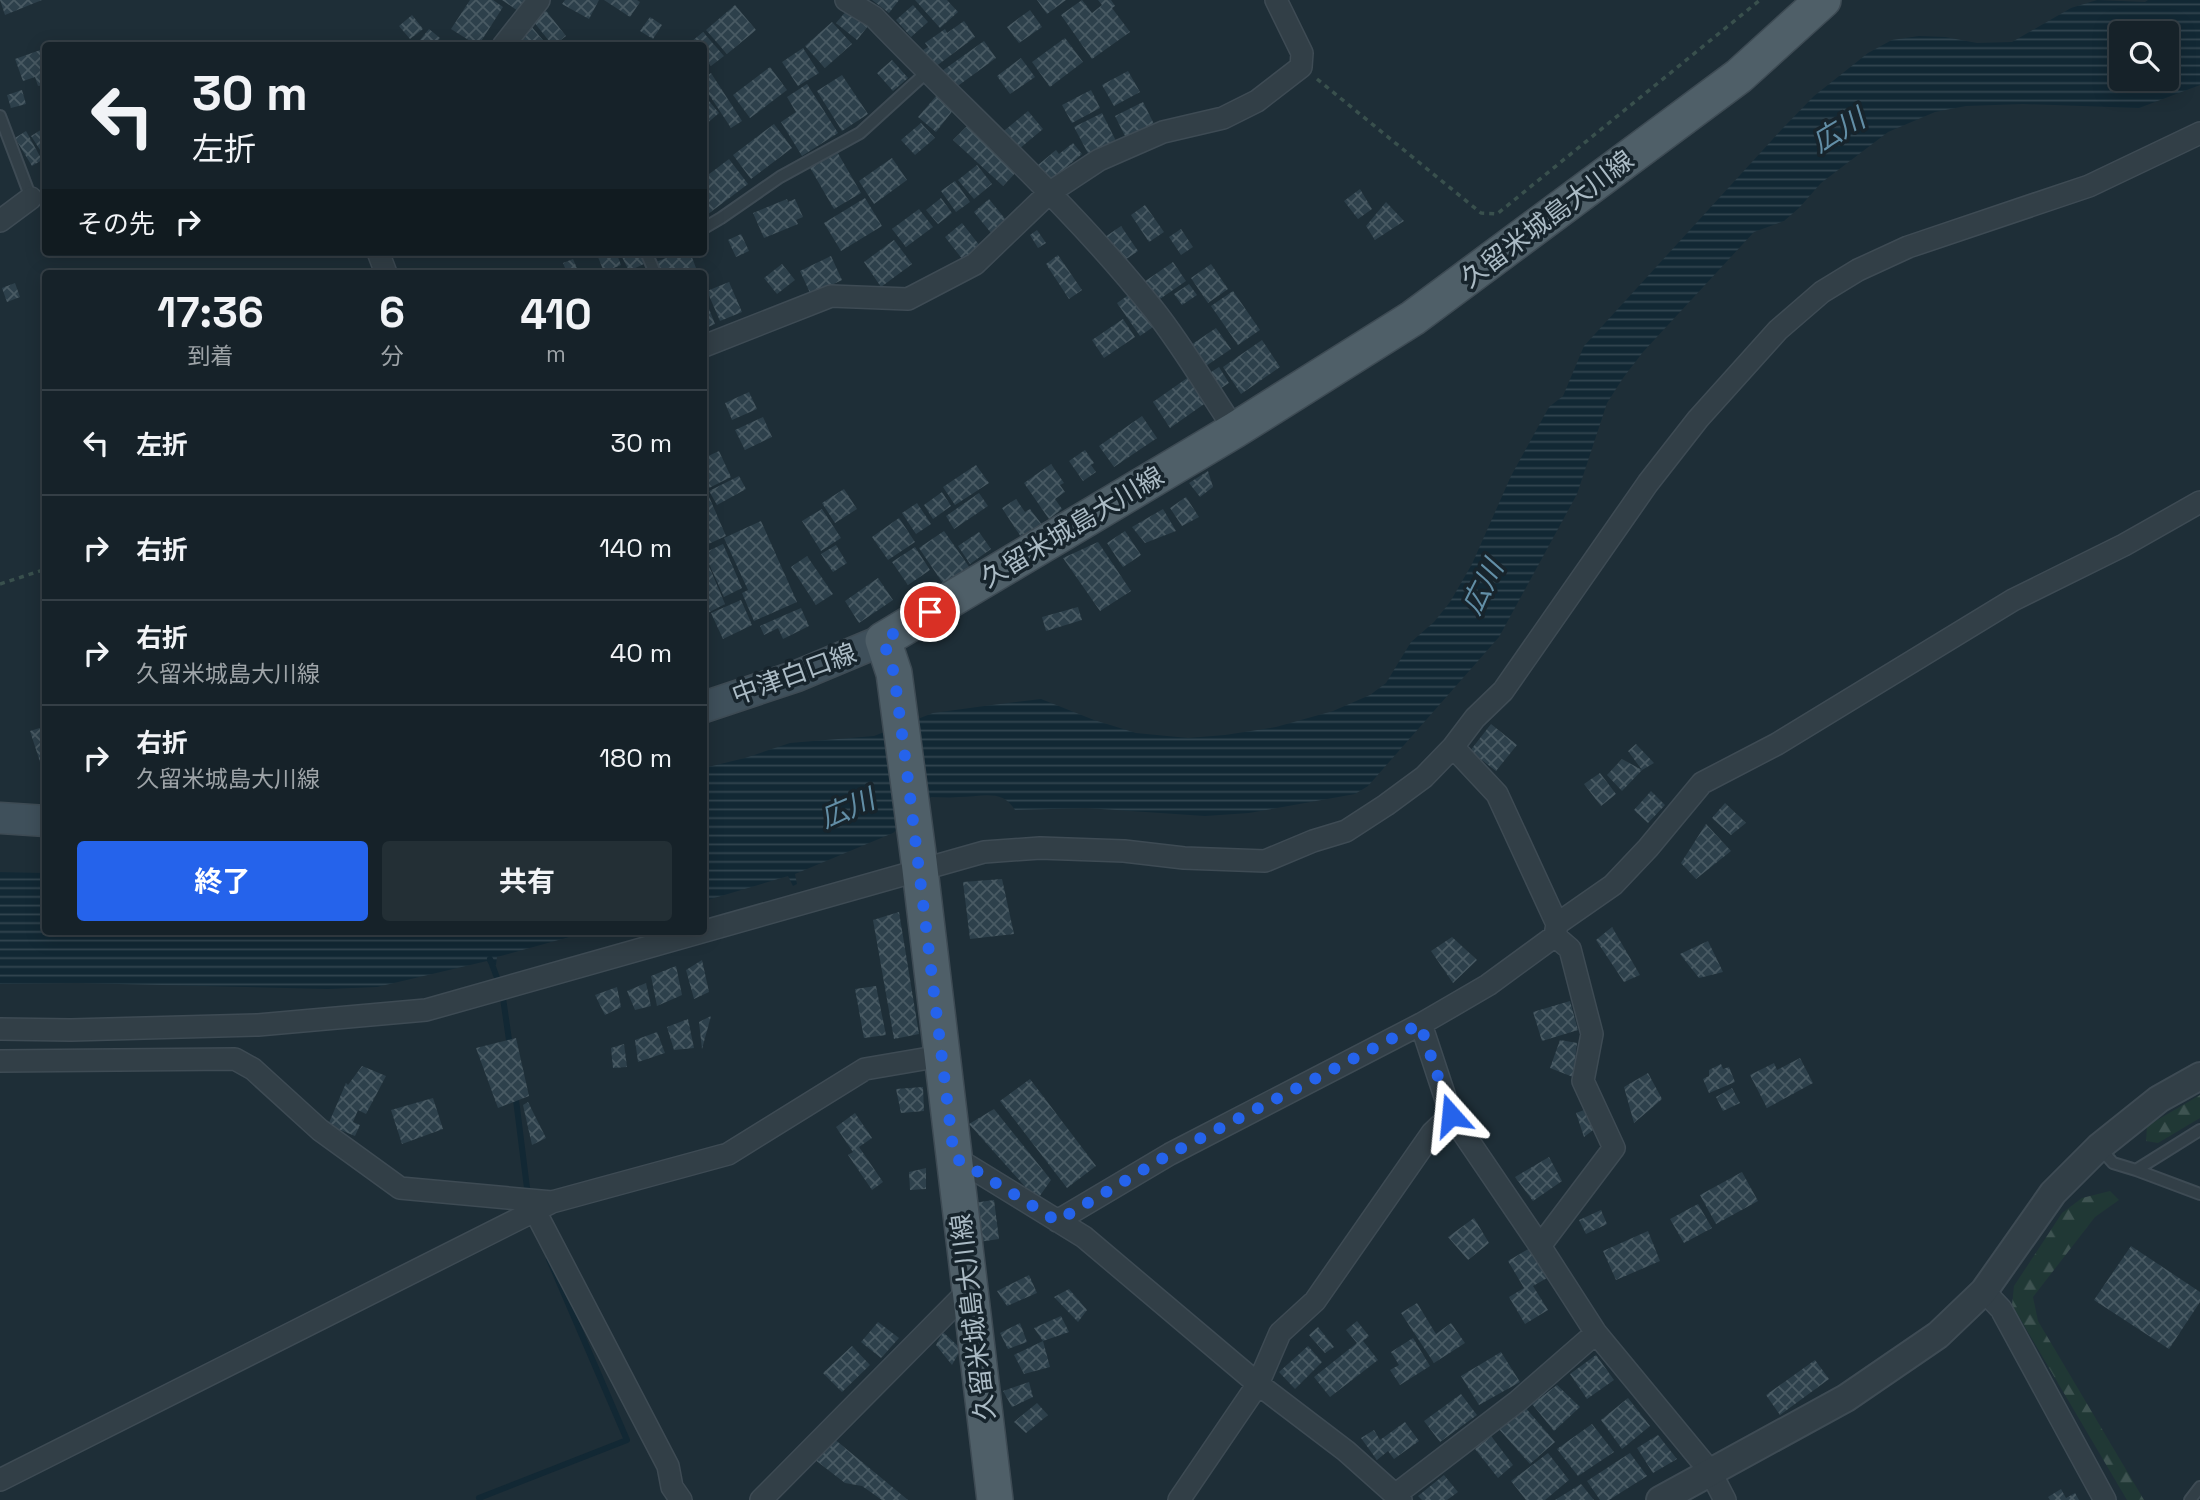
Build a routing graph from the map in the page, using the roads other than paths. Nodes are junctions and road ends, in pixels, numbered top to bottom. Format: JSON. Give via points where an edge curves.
{"nodes":[{"id":1,"x":539,"y":0,"type":"edge"},
{"id":2,"x":846,"y":0,"type":"edge"},
{"id":3,"x":1276,"y":0,"type":"edge"},
{"id":4,"x":1823,"y":0,"type":"edge"},
{"id":5,"x":506,"y":42,"type":"edge"},
{"id":6,"x":927,"y":72,"type":"junction"},
{"id":7,"x":0,"y":116,"type":"edge"},
{"id":8,"x":2200,"y":133,"type":"edge"},
{"id":9,"x":1049,"y":193,"type":"junction"},
{"id":10,"x":31,"y":198,"type":"joint"},
{"id":11,"x":0,"y":221,"type":"edge"},
{"id":12,"x":707,"y":226,"type":"edge"},
{"id":13,"x":707,"y":345,"type":"edge"},
{"id":14,"x":1235,"y":430,"type":"junction"},
{"id":15,"x":2200,"y":502,"type":"edge"},
{"id":16,"x":883,"y":640,"type":"junction"},
{"id":17,"x":707,"y":706,"type":"edge"},
{"id":18,"x":1453,"y":747,"type":"junction"},
{"id":19,"x":0,"y":818,"type":"edge"},
{"id":20,"x":42,"y":821,"type":"edge"},
{"id":21,"x":920,"y":866,"type":"junction"},
{"id":22,"x":707,"y":928,"type":"edge"},
{"id":23,"x":1556,"y":930,"type":"junction"},
{"id":24,"x":683,"y":935,"type":"edge"},
{"id":25,"x":1420,"y":1024,"type":"junction"},
{"id":26,"x":0,"y":1029,"type":"edge"},
{"id":27,"x":941,"y":1056,"type":"junction"},
{"id":28,"x":0,"y":1061,"type":"edge"},
{"id":29,"x":2200,"y":1076,"type":"edge"},
{"id":30,"x":1451,"y":1115,"type":"junction"},
{"id":31,"x":2200,"y":1130,"type":"edge"},
{"id":32,"x":2099,"y":1147,"type":"junction"},
{"id":33,"x":954,"y":1157,"type":"junction"},
{"id":34,"x":2137,"y":1170,"type":"junction"},
{"id":35,"x":2200,"y":1194,"type":"edge"},
{"id":36,"x":544,"y":1206,"type":"junction"},
{"id":37,"x":1057,"y":1221,"type":"junction"},
{"id":38,"x":1540,"y":1246,"type":"junction"},
{"id":39,"x":970,"y":1290,"type":"junction"},
{"id":40,"x":1983,"y":1291,"type":"junction"},
{"id":41,"x":1596,"y":1333,"type":"junction"},
{"id":42,"x":1258,"y":1384,"type":"junction"},
{"id":43,"x":1710,"y":1471,"type":"junction"},
{"id":44,"x":0,"y":1480,"type":"edge"},
{"id":45,"x":2200,"y":1487,"type":"edge"},
{"id":46,"x":1398,"y":1497,"type":"edge"},
{"id":47,"x":681,"y":1500,"type":"edge"},
{"id":48,"x":761,"y":1500,"type":"edge"},
{"id":49,"x":995,"y":1500,"type":"edge"},
{"id":50,"x":1180,"y":1500,"type":"edge"},
{"id":51,"x":1660,"y":1500,"type":"edge"},
{"id":52,"x":1725,"y":1500,"type":"edge"},
{"id":53,"x":2105,"y":1500,"type":"edge"},
{"id":54,"x":2190,"y":1500,"type":"edge"}],
"edges":[{"from":1,"to":5,"type":"street"},
{"from":2,"to":6,"type":"street","via":[[874,17]]},
{"from":3,"to":9,"type":"street","via":[[1302,53],[1301,67],[1257,102],[1223,118],[1163,132],[1098,160]]},
{"from":4,"to":14,"type":"main road","name":"久留米城島大川線","via":[[1739,76],[1413,318]]},
{"from":6,"to":9,"type":"street"},
{"from":6,"to":12,"type":"lane","via":[[860,133],[780,177]]},
{"from":7,"to":10,"type":"lane"},
{"from":8,"to":18,"type":"street","via":[[2090,186],[1908,247],[1822,292],[1777,330],[1698,419],[1503,691]]},
{"from":9,"to":13,"type":"street","via":[[975,264],[908,299],[831,296]]},
{"from":9,"to":14,"type":"street","via":[[1155,312]]},
{"from":10,"to":11,"type":"street"},
{"from":14,"to":16,"type":"main road","name":"久留米城島大川線"},
{"from":15,"to":23,"type":"street","via":[[2013,600],[1777,744],[1702,783],[1613,886]]},
{"from":16,"to":17,"type":"main road","name":"中津白口線","via":[[797,676]]},
{"from":16,"to":21,"type":"main road","name":"久留米城島大川線","via":[[894,673]]},
{"from":18,"to":21,"type":"street","via":[[1424,777],[1346,831],[1265,861],[1040,848],[984,852]]},
{"from":18,"to":23,"type":"street","via":[[1497,793]]},
{"from":19,"to":20,"type":"main road"},
{"from":21,"to":22,"type":"street"},
{"from":21,"to":27,"type":"main road","name":"久留米城島大川線"},
{"from":23,"to":25,"type":"street","via":[[1488,985]]},
{"from":23,"to":38,"type":"street","via":[[1570,949],[1592,1034],[1583,1081],[1614,1148]]},
{"from":24,"to":26,"type":"street","via":[[426,1010],[258,1025]]},
{"from":25,"to":30,"type":"street"},
{"from":25,"to":37,"type":"street","via":[[1170,1154]]},
{"from":27,"to":33,"type":"main road","name":"久留米城島大川線"},
{"from":27,"to":36,"type":"street","via":[[865,1069],[729,1154]]},
{"from":28,"to":36,"type":"street","via":[[235,1059],[253,1069],[320,1130],[400,1188]]},
{"from":29,"to":32,"type":"street","via":[[2160,1099]]},
{"from":30,"to":38,"type":"street"},
{"from":30,"to":42,"type":"street","via":[[1432,1133],[1315,1301],[1280,1333]]},
{"from":31,"to":34,"type":"lane"},
{"from":32,"to":34,"type":"lane","via":[[2113,1163]]},
{"from":32,"to":40,"type":"street","via":[[2053,1193]]},
{"from":33,"to":37,"type":"street"},
{"from":33,"to":39,"type":"main road","name":"久留米城島大川線"},
{"from":34,"to":35,"type":"lane"},
{"from":36,"to":44,"type":"street"},
{"from":36,"to":47,"type":"street"},
{"from":37,"to":42,"type":"street","via":[[1084,1237]]},
{"from":38,"to":41,"type":"street"},
{"from":39,"to":48,"type":"street"},
{"from":39,"to":49,"type":"main road","name":"久留米城島大川線"},
{"from":40,"to":43,"type":"street","via":[[1938,1335],[1846,1398]]},
{"from":40,"to":53,"type":"street","via":[[2001,1309]]},
{"from":41,"to":43,"type":"street"},
{"from":41,"to":46,"type":"street"},
{"from":42,"to":46,"type":"street"},
{"from":42,"to":50,"type":"street"},
{"from":43,"to":51,"type":"street"},
{"from":43,"to":52,"type":"street"},
{"from":45,"to":54,"type":"lane"}]}
